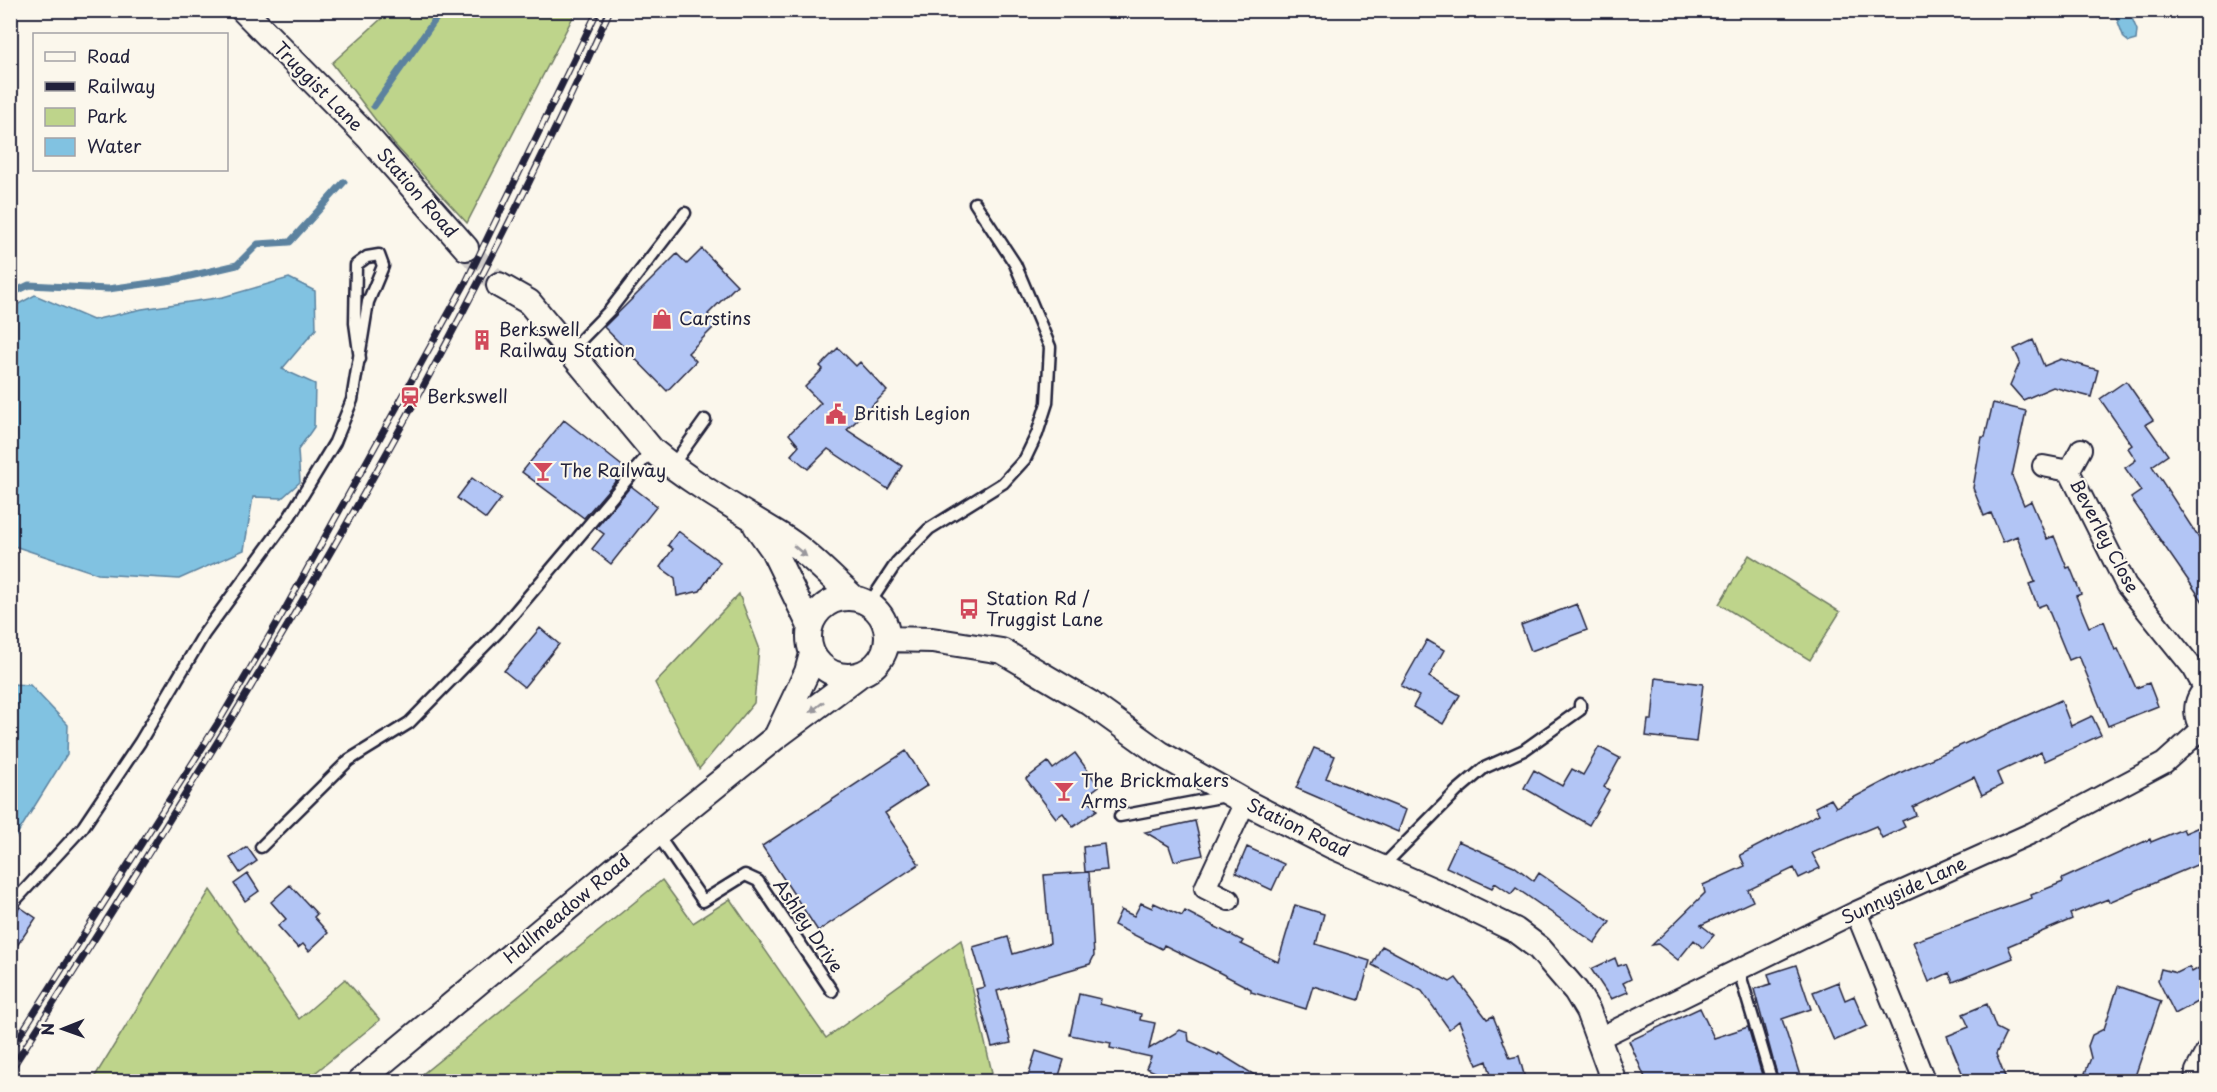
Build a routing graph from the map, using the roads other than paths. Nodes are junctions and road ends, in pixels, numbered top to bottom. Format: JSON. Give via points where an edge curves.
{"nodes":[{"id":1,"x":243,"y":10,"type":"edge"},
{"id":2,"x":368,"y":137,"type":"joint"},
{"id":3,"x":975,"y":203,"type":"dead end"},
{"id":4,"x":685,"y":213,"type":"dead end"},
{"id":5,"x":466,"y":248,"type":"tunnel mouth"},
{"id":6,"x":499,"y":285,"type":"tunnel mouth"},
{"id":7,"x":569,"y":351,"type":"junction"},
{"id":8,"x":360,"y":359,"type":"junction"},
{"id":9,"x":705,"y":420,"type":"dead end"},
{"id":10,"x":2082,"y":449,"type":"dead end"},
{"id":11,"x":652,"y":450,"type":"junction"},
{"id":12,"x":2043,"y":466,"type":"dead end"},
{"id":13,"x":672,"y":467,"type":"junction"},
{"id":14,"x":2069,"y":471,"type":"junction"},
{"id":15,"x":751,"y":520,"type":"junction"},
{"id":16,"x":861,"y":601,"type":"junction"},
{"id":17,"x":810,"y":626,"type":"junction"},
{"id":18,"x":887,"y":639,"type":"junction"},
{"id":19,"x":812,"y":654,"type":"junction"},
{"id":20,"x":858,"y":676,"type":"junction"},
{"id":21,"x":2205,"y":687,"type":"edge"},
{"id":22,"x":1580,"y":704,"type":"dead end"},
{"id":23,"x":2204,"y":731,"type":"edge"},
{"id":24,"x":776,"y":737,"type":"junction"},
{"id":25,"x":1238,"y":799,"type":"junction"},
{"id":26,"x":1120,"y":816,"type":"dead end"},
{"id":27,"x":657,"y":834,"type":"junction"},
{"id":28,"x":261,"y":847,"type":"dead end"},
{"id":29,"x":1382,"y":868,"type":"junction"},
{"id":30,"x":1229,"y":900,"type":"dead end"},
{"id":31,"x":10,"y":906,"type":"edge"},
{"id":32,"x":1856,"y":912,"type":"junction"},
{"id":33,"x":1739,"y":971,"type":"junction"},
{"id":34,"x":832,"y":991,"type":"dead end"},
{"id":35,"x":1596,"y":1039,"type":"junction"},
{"id":36,"x":2206,"y":1053,"type":"edge"},
{"id":37,"x":359,"y":1082,"type":"edge"},
{"id":38,"x":1614,"y":1082,"type":"edge"},
{"id":39,"x":1772,"y":1082,"type":"edge"},
{"id":40,"x":1925,"y":1082,"type":"edge"},
{"id":41,"x":2195,"y":1082,"type":"edge"}],
"edges":[{"from":1,"to":2,"type":"street","name":"Truggist Lane"},
{"from":2,"to":5,"type":"street","name":"Station Road"},
{"from":3,"to":16,"type":"lane","via":[[1015,264],[1050,347],[1047,403],[1025,459],[1003,483],[929,529]]},
{"from":4,"to":7,"type":"lane","via":[[610,310]]},
{"from":6,"to":7,"type":"street","via":[[529,302]]},
{"from":7,"to":11,"type":"street"},
{"from":8,"to":8,"type":"lane","via":[[354,323],[356,266],[367,256],[379,255],[383,266],[368,302]]},
{"from":8,"to":31,"type":"lane","via":[[352,400],[334,442],[290,516],[204,634],[140,742],[83,827]]},
{"from":9,"to":13,"type":"lane"},
{"from":10,"to":14,"type":"street","name":"Beverley Close"},
{"from":11,"to":13,"type":"street"},
{"from":11,"to":28,"type":"lane","via":[[499,631],[409,723],[349,760]]},
{"from":12,"to":14,"type":"street","name":"Beverley Close"},
{"from":13,"to":15,"type":"street"},
{"from":14,"to":21,"type":"street","name":"Beverley Close","via":[[2126,585]]},
{"from":15,"to":16,"type":"street","one_way":true,"via":[[782,536]]},
{"from":15,"to":17,"type":"street","via":[[773,550]]},
{"from":16,"to":17,"type":"street","via":[[830,602]]},
{"from":16,"to":18,"type":"street","via":[[882,616]]},
{"from":17,"to":19,"type":"street"},
{"from":18,"to":20,"type":"street","via":[[880,661]]},
{"from":18,"to":25,"type":"street","name":"Station Road","via":[[932,640],[1002,651]]},
{"from":19,"to":20,"type":"street","via":[[835,674]]},
{"from":19,"to":24,"type":"street","name":"Hallmeadow Road"},
{"from":20,"to":24,"type":"street","name":"Hallmeadow Road","one_way":true},
{"from":21,"to":23,"type":"street","name":"Sunnyside Lane","via":[[2195,713]]},
{"from":22,"to":29,"type":"lane","via":[[1580,710],[1565,723],[1524,750],[1484,768]]},
{"from":23,"to":32,"type":"street","name":"Sunnyside Lane","via":[[2164,763],[2032,832]]},
{"from":24,"to":27,"type":"street","name":"Hallmeadow Road"},
{"from":25,"to":26,"type":"lane"},
{"from":25,"to":29,"type":"street","name":"Station Road"},
{"from":25,"to":30,"type":"street","via":[[1199,884]]},
{"from":27,"to":34,"type":"lane","name":"Ashley Drive","via":[[704,901],[745,875],[758,881]]},
{"from":27,"to":37,"type":"street","name":"Hallmeadow Road"},
{"from":29,"to":35,"type":"street","name":"Station Road","via":[[1492,918],[1539,948],[1576,991],[1588,1011]]},
{"from":32,"to":33,"type":"street","name":"Sunnyside Lane"},
{"from":32,"to":40,"type":"street"},
{"from":33,"to":35,"type":"street","name":"Sunnyside Lane"},
{"from":33,"to":39,"type":"lane"},
{"from":35,"to":38,"type":"street","name":"Station Road"},
{"from":36,"to":41,"type":"street"}]}
